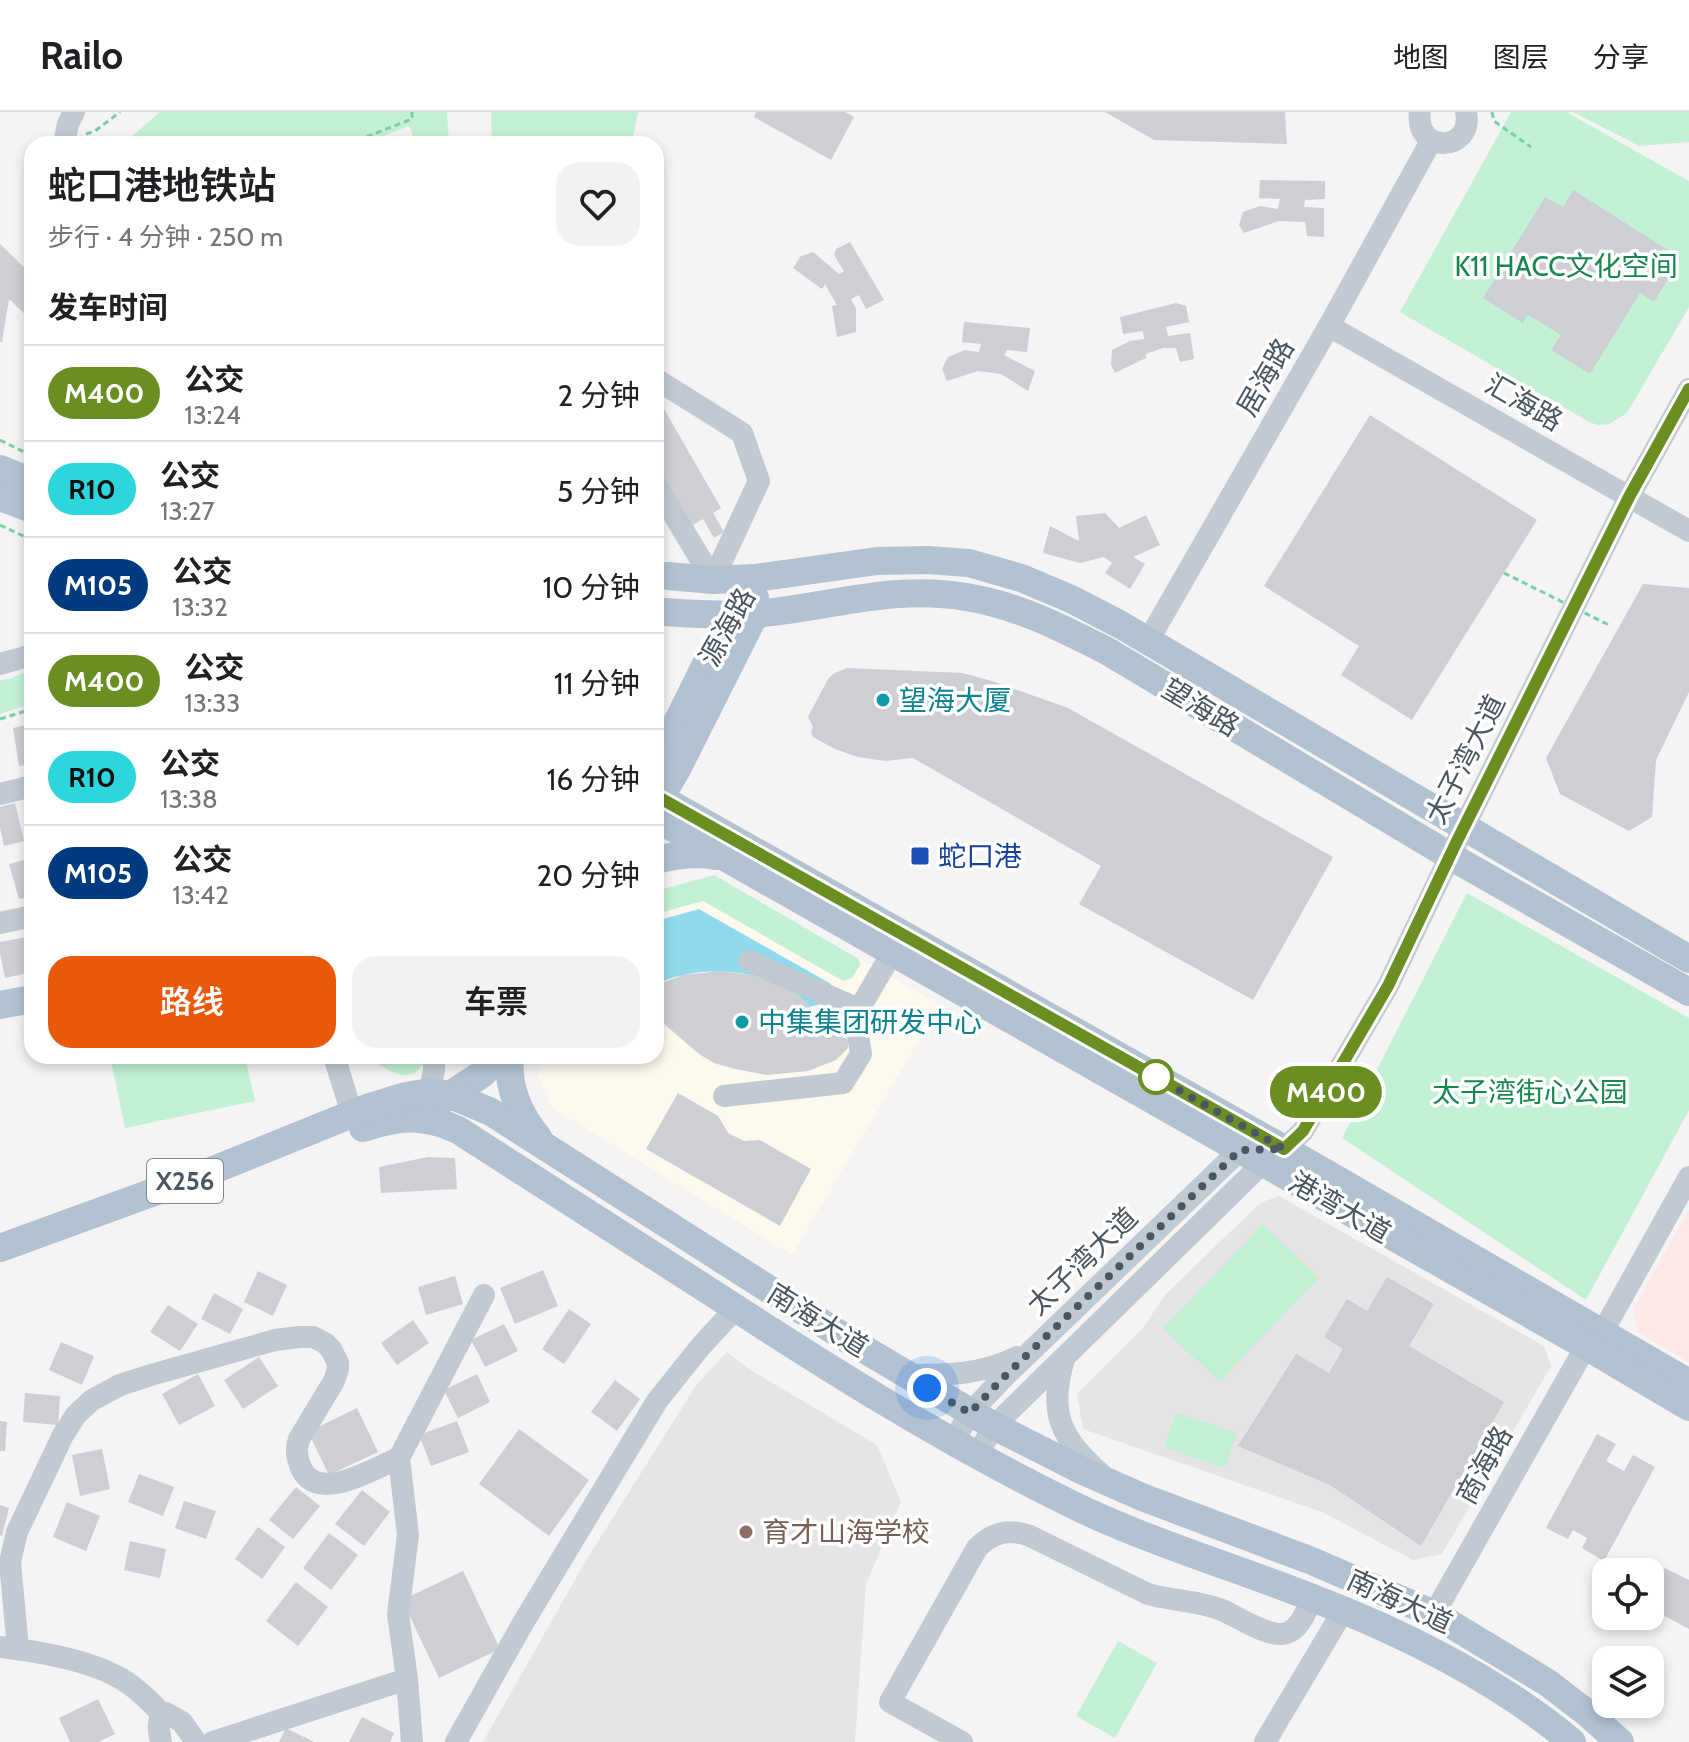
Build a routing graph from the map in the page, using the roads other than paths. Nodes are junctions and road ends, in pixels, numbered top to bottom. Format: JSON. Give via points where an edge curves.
{"nodes":[{"id":1,"x":1420,"y":112,"type":"edge"},
{"id":2,"x":1466,"y":112,"type":"edge"},
{"id":3,"x":1431,"y":141,"type":"junction"},
{"id":4,"x":1329,"y":326,"type":"junction"},
{"id":5,"x":664,"y":384,"type":"edge"},
{"id":6,"x":1689,"y":389,"type":"edge"},
{"id":7,"x":0,"y":469,"type":"edge"},
{"id":8,"x":24,"y":479,"type":"edge"},
{"id":9,"x":0,"y":497,"type":"edge"},
{"id":10,"x":1629,"y":497,"type":"junction"},
{"id":11,"x":664,"y":498,"type":"edge"},
{"id":12,"x":24,"y":506,"type":"edge"},
{"id":13,"x":1689,"y":531,"type":"edge"},
{"id":14,"x":668,"y":576,"type":"dead end"},
{"id":15,"x":755,"y":578,"type":"junction"},
{"id":16,"x":713,"y":580,"type":"junction"},
{"id":17,"x":664,"y":612,"type":"dead end"},
{"id":18,"x":743,"y":614,"type":"junction"},
{"id":19,"x":1148,"y":641,"type":"junction"},
{"id":20,"x":24,"y":657,"type":"edge"},
{"id":21,"x":0,"y":664,"type":"edge"},
{"id":22,"x":664,"y":751,"type":"edge"},
{"id":23,"x":24,"y":788,"type":"edge"},
{"id":24,"x":664,"y":792,"type":"edge"},
{"id":25,"x":0,"y":794,"type":"edge"},
{"id":26,"x":664,"y":809,"type":"edge"},
{"id":27,"x":664,"y":810,"type":"edge"},
{"id":28,"x":1464,"y":827,"type":"junction"},
{"id":29,"x":1450,"y":856,"type":"junction"},
{"id":30,"x":664,"y":858,"type":"edge"},
{"id":31,"x":725,"y":858,"type":"junction"},
{"id":32,"x":24,"y":918,"type":"edge"},
{"id":33,"x":0,"y":923,"type":"edge"},
{"id":34,"x":892,"y":953,"type":"junction"},
{"id":35,"x":1689,"y":959,"type":"edge"},
{"id":36,"x":749,"y":961,"type":"dead end"},
{"id":37,"x":1689,"y":992,"type":"edge"},
{"id":38,"x":24,"y":1000,"type":"edge"},
{"id":39,"x":0,"y":1005,"type":"edge"},
{"id":40,"x":859,"y":1009,"type":"junction"},
{"id":41,"x":24,"y":1020,"type":"edge"},
{"id":42,"x":0,"y":1025,"type":"edge"},
{"id":43,"x":338,"y":1064,"type":"edge"},
{"id":44,"x":352,"y":1064,"type":"edge"},
{"id":45,"x":434,"y":1064,"type":"edge"},
{"id":46,"x":467,"y":1064,"type":"edge"},
{"id":47,"x":492,"y":1064,"type":"edge"},
{"id":48,"x":510,"y":1064,"type":"edge"},
{"id":49,"x":440,"y":1093,"type":"junction"},
{"id":50,"x":724,"y":1096,"type":"dead end"},
{"id":51,"x":362,"y":1116,"type":"junction"},
{"id":52,"x":417,"y":1117,"type":"junction"},
{"id":53,"x":547,"y":1148,"type":"junction"},
{"id":54,"x":1262,"y":1154,"type":"junction"},
{"id":55,"x":1689,"y":1177,"type":"edge"},
{"id":56,"x":0,"y":1248,"type":"edge"},
{"id":57,"x":0,"y":1266,"type":"edge"},
{"id":58,"x":484,"y":1295,"type":"dead end"},
{"id":59,"x":736,"y":1308,"type":"junction"},
{"id":60,"x":1594,"y":1339,"type":"junction"},
{"id":61,"x":1036,"y":1347,"type":"junction"},
{"id":62,"x":1064,"y":1359,"type":"junction"},
{"id":63,"x":906,"y":1375,"type":"junction"},
{"id":64,"x":1689,"y":1383,"type":"edge"},
{"id":65,"x":1689,"y":1407,"type":"edge"},
{"id":66,"x":982,"y":1420,"type":"junction"},
{"id":67,"x":965,"y":1448,"type":"junction"},
{"id":68,"x":399,"y":1458,"type":"junction"},
{"id":69,"x":1111,"y":1483,"type":"junction"},
{"id":70,"x":1313,"y":1598,"type":"junction"},
{"id":71,"x":1343,"y":1611,"type":"junction"},
{"id":72,"x":1434,"y":1614,"type":"junction"},
{"id":73,"x":9,"y":1648,"type":"edge"},
{"id":74,"x":407,"y":1679,"type":"junction"},
{"id":75,"x":162,"y":1714,"type":"junction"},
{"id":76,"x":161,"y":1742,"type":"edge"},
{"id":77,"x":196,"y":1742,"type":"edge"},
{"id":78,"x":213,"y":1742,"type":"edge"},
{"id":79,"x":412,"y":1742,"type":"edge"},
{"id":80,"x":456,"y":1742,"type":"edge"},
{"id":81,"x":962,"y":1742,"type":"edge"},
{"id":82,"x":1265,"y":1742,"type":"edge"},
{"id":83,"x":1572,"y":1742,"type":"edge"},
{"id":84,"x":1620,"y":1742,"type":"edge"}],
"edges":[{"from":1,"to":3,"type":"street","via":[[1421,128]]},
{"from":2,"to":3,"type":"street","via":[[1460,138],[1446,144]]},
{"from":3,"to":4,"type":"street","name":"居海路"},
{"from":4,"to":10,"type":"street","name":"汇海路"},
{"from":4,"to":19,"type":"street","name":"居海路"},
{"from":5,"to":16,"type":"street","via":[[742,433],[759,481]]},
{"from":6,"to":10,"type":"street","name":"太子湾大道"},
{"from":7,"to":8,"type":"main road"},
{"from":9,"to":12,"type":"main road"},
{"from":10,"to":13,"type":"street","name":"汇海路"},
{"from":10,"to":28,"type":"street","name":"太子湾大道"},
{"from":11,"to":16,"type":"street"},
{"from":14,"to":16,"type":"main road","name":"望海路"},
{"from":15,"to":16,"type":"main road","name":"望海路"},
{"from":15,"to":18,"type":"main road","name":"源海路"},
{"from":15,"to":19,"type":"main road","name":"望海路","via":[[877,561],[969,563],[1071,599]]},
{"from":17,"to":18,"type":"main road","name":"望海路"},
{"from":18,"to":22,"type":"main road","name":"源海路"},
{"from":18,"to":24,"type":"main road","name":"源海路"},
{"from":18,"to":29,"type":"main road","name":"望海路","via":[[924,592],[1010,606],[1107,651]]},
{"from":19,"to":28,"type":"main road","name":"望海路"},
{"from":20,"to":21,"type":"street"},
{"from":23,"to":25,"type":"street"},
{"from":26,"to":54,"type":"main road","name":"港湾大道"},
{"from":27,"to":31,"type":"main road","name":"港湾大道"},
{"from":28,"to":29,"type":"street","name":"太子湾大道"},
{"from":28,"to":35,"type":"main road","name":"望海路"},
{"from":29,"to":37,"type":"main road","name":"望海路"},
{"from":29,"to":54,"type":"street","name":"太子湾大道","via":[[1388,986],[1303,1131]]},
{"from":30,"to":31,"type":"main road","via":[[702,854]]},
{"from":31,"to":34,"type":"main road","name":"港湾大道"},
{"from":32,"to":33,"type":"street"},
{"from":34,"to":40,"type":"street"},
{"from":34,"to":54,"type":"main road","name":"港湾大道"},
{"from":36,"to":40,"type":"street"},
{"from":38,"to":39,"type":"main road"},
{"from":40,"to":50,"type":"street","via":[[855,1016],[861,1054],[843,1083]]},
{"from":41,"to":42,"type":"main road"},
{"from":43,"to":51,"type":"street"},
{"from":44,"to":51,"type":"street"},
{"from":45,"to":49,"type":"street"},
{"from":46,"to":49,"type":"main road"},
{"from":47,"to":49,"type":"main road"},
{"from":48,"to":53,"type":"main road","via":[[511,1091]]},
{"from":49,"to":51,"type":"main road","name":"南海大道","number":"X256","via":[[406,1096]]},
{"from":49,"to":52,"type":"main road"},
{"from":49,"to":53,"type":"main road","name":"南海大道","via":[[491,1112]]},
{"from":51,"to":52,"type":"main road","name":"南海大道","number":"X256"},
{"from":51,"to":56,"type":"main road","name":"南海大道","number":"X256"},
{"from":51,"to":57,"type":"main road","name":"南海大道","number":"X256","via":[[212,1190]]},
{"from":52,"to":59,"type":"main road","name":"南海大道","via":[[458,1130]]},
{"from":53,"to":63,"type":"main road","name":"南海大道"},
{"from":54,"to":60,"type":"main road","name":"港湾大道"},
{"from":54,"to":61,"type":"street","name":"太子湾大道"},
{"from":54,"to":62,"type":"street","name":"太子湾大道"},
{"from":55,"to":60,"type":"street","name":"商海路"},
{"from":58,"to":68,"type":"street"},
{"from":59,"to":67,"type":"main road","name":"南海大道"},
{"from":59,"to":80,"type":"street","via":[[657,1401]]},
{"from":60,"to":64,"type":"main road","name":"港湾大道"},
{"from":60,"to":65,"type":"main road","name":"港湾大道"},
{"from":60,"to":72,"type":"street","name":"商海路"},
{"from":61,"to":63,"type":"street","via":[[985,1370]]},
{"from":61,"to":66,"type":"street","name":"太子湾大道"},
{"from":62,"to":66,"type":"street","name":"太子湾大道"},
{"from":62,"to":69,"type":"street","via":[[1057,1392],[1062,1427],[1082,1457]]},
{"from":63,"to":66,"type":"main road","name":"南海大道"},
{"from":66,"to":67,"type":"street"},
{"from":66,"to":69,"type":"main road","name":"南海大道"},
{"from":67,"to":70,"type":"main road","name":"南海大道","via":[[1125,1529]]},
{"from":68,"to":73,"type":"street","via":[[339,1483],[312,1481],[300,1467],[296,1447],[338,1375],[331,1349],[313,1337],[275,1340],[100,1394],[69,1425],[17,1532],[10,1562]]},
{"from":68,"to":74,"type":"street","via":[[408,1535],[398,1614]]},
{"from":69,"to":72,"type":"main road","name":"南海大道"},
{"from":70,"to":71,"type":"main road","name":"南海大道"},
{"from":70,"to":81,"type":"street","via":[[1297,1626],[1279,1635],[1219,1609],[1148,1594],[1030,1536],[996,1534],[977,1548],[890,1702]]},
{"from":71,"to":82,"type":"street"},
{"from":71,"to":83,"type":"main road","name":"南海大道","via":[[1454,1662]]},
{"from":72,"to":84,"type":"main road","name":"南海大道","via":[[1548,1683]]},
{"from":73,"to":75,"type":"street","via":[[108,1672]]},
{"from":74,"to":78,"type":"street"},
{"from":74,"to":79,"type":"street"},
{"from":75,"to":76,"type":"street"},
{"from":75,"to":77,"type":"street","via":[[182,1722]]}]}
